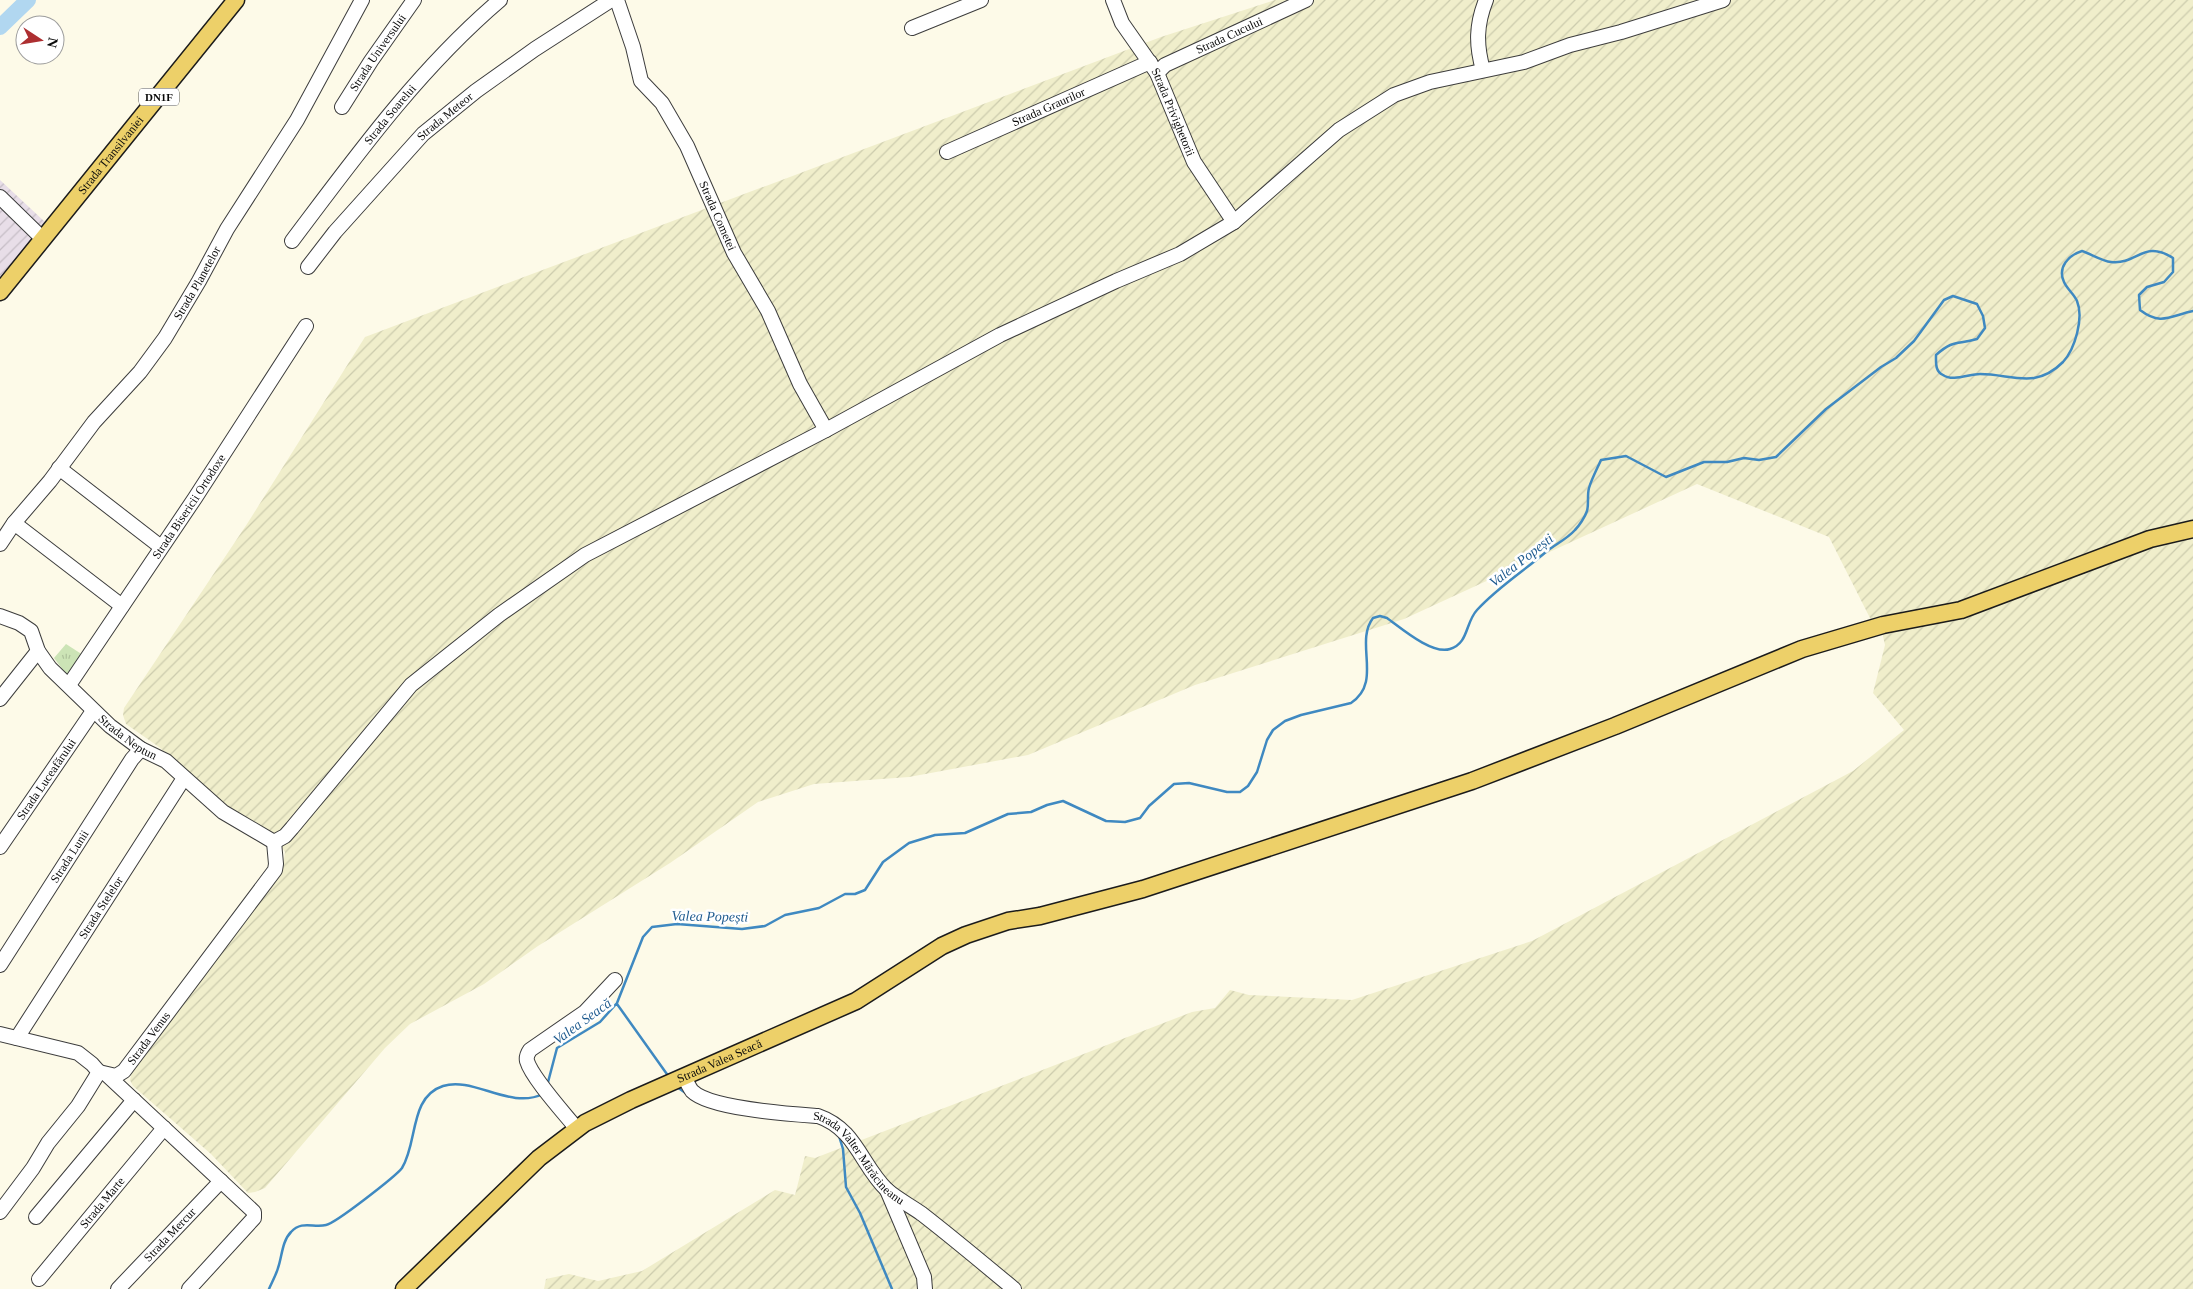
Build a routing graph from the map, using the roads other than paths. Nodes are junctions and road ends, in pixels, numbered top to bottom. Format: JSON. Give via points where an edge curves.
{"nodes":[{"id":1,"x":236,"y":0,"type":"edge"},
{"id":2,"x":362,"y":0,"type":"edge"},
{"id":3,"x":414,"y":0,"type":"edge"},
{"id":4,"x":500,"y":0,"type":"edge"},
{"id":5,"x":611,"y":0,"type":"edge"},
{"id":6,"x":617,"y":0,"type":"edge"},
{"id":7,"x":981,"y":0,"type":"edge"},
{"id":8,"x":1113,"y":0,"type":"edge"},
{"id":9,"x":1306,"y":0,"type":"edge"},
{"id":10,"x":1486,"y":0,"type":"edge"},
{"id":11,"x":1723,"y":0,"type":"edge"},
{"id":12,"x":912,"y":28,"type":"dead end"},
{"id":13,"x":1153,"y":68,"type":"junction"},
{"id":14,"x":1483,"y":70,"type":"junction"},
{"id":15,"x":342,"y":106,"type":"dead end"},
{"id":16,"x":947,"y":152,"type":"dead end"},
{"id":17,"x":0,"y":197,"type":"edge"},
{"id":18,"x":1234,"y":222,"type":"junction"},
{"id":19,"x":43,"y":239,"type":"junction"},
{"id":20,"x":292,"y":241,"type":"dead end"},
{"id":21,"x":308,"y":267,"type":"dead end"},
{"id":22,"x":0,"y":292,"type":"edge"},
{"id":23,"x":306,"y":326,"type":"dead end"},
{"id":24,"x":826,"y":430,"type":"junction"},
{"id":25,"x":59,"y":468,"type":"junction"},
{"id":26,"x":14,"y":523,"type":"junction"},
{"id":27,"x":2193,"y":529,"type":"edge"},
{"id":28,"x":0,"y":544,"type":"edge"},
{"id":29,"x":161,"y":547,"type":"junction"},
{"id":30,"x":122,"y":606,"type":"junction"},
{"id":31,"x":0,"y":616,"type":"edge"},
{"id":32,"x":38,"y":651,"type":"junction"},
{"id":33,"x":69,"y":685,"type":"junction"},
{"id":34,"x":0,"y":699,"type":"edge"},
{"id":35,"x":93,"y":711,"type":"junction"},
{"id":36,"x":141,"y":749,"type":"junction"},
{"id":37,"x":184,"y":778,"type":"junction"},
{"id":38,"x":274,"y":842,"type":"junction"},
{"id":39,"x":0,"y":847,"type":"edge"},
{"id":40,"x":0,"y":965,"type":"edge"},
{"id":41,"x":615,"y":980,"type":"dead end"},
{"id":42,"x":0,"y":1034,"type":"edge"},
{"id":43,"x":17,"y":1038,"type":"junction"},
{"id":44,"x":103,"y":1074,"type":"junction"},
{"id":45,"x":682,"y":1078,"type":"junction"},
{"id":46,"x":134,"y":1100,"type":"junction"},
{"id":47,"x":164,"y":1128,"type":"junction"},
{"id":48,"x":577,"y":1129,"type":"junction"},
{"id":49,"x":221,"y":1180,"type":"junction"},
{"id":50,"x":888,"y":1190,"type":"junction"},
{"id":51,"x":0,"y":1212,"type":"edge"},
{"id":52,"x":36,"y":1217,"type":"dead end"},
{"id":53,"x":39,"y":1279,"type":"dead end"},
{"id":54,"x":118,"y":1289,"type":"edge"},
{"id":55,"x":189,"y":1289,"type":"edge"},
{"id":56,"x":404,"y":1289,"type":"edge"},
{"id":57,"x":925,"y":1289,"type":"edge"},
{"id":58,"x":1014,"y":1289,"type":"edge"}],
"edges":[{"from":1,"to":19,"type":"main road","name":"Strada Transilvaniei","number":"DN1F"},
{"from":2,"to":25,"type":"street","name":"Strada Planetelor","via":[[297,120],[231,222],[164,338],[140,372],[94,422]]},
{"from":3,"to":15,"type":"street","name":"Strada Universului"},
{"from":4,"to":20,"type":"street","name":"Strada Soarelui","via":[[433,63],[396,105]]},
{"from":5,"to":21,"type":"street","name":"Strada Meteor","via":[[476,91],[423,134]]},
{"from":6,"to":24,"type":"street","name":"Strada Cometei","via":[[641,82],[662,103],[687,146],[734,253],[768,311],[796,377]]},
{"from":7,"to":12,"type":"street"},
{"from":8,"to":13,"type":"street","name":"Strada Privighetorii","via":[[1122,23]]},
{"from":9,"to":13,"type":"street","name":"Strada Cucului"},
{"from":10,"to":14,"type":"street","via":[[1477,47]]},
{"from":11,"to":14,"type":"street","via":[[1570,45],[1524,62]]},
{"from":13,"to":16,"type":"street","name":"Strada Graurilor"},
{"from":13,"to":18,"type":"street","name":"Strada Privighetorii","via":[[1194,162]]},
{"from":14,"to":18,"type":"street","via":[[1430,82],[1394,95],[1339,130]]},
{"from":17,"to":19,"type":"street"},
{"from":18,"to":24,"type":"street","via":[[1180,254],[1000,335]]},
{"from":19,"to":22,"type":"main road","number":"DN1F"},
{"from":23,"to":29,"type":"street","name":"Strada Bisericii Ortodoxe"},
{"from":24,"to":38,"type":"street","via":[[585,555],[499,615],[411,685],[292,828]]},
{"from":25,"to":26,"type":"street","name":"Strada Planetelor"},
{"from":25,"to":29,"type":"street"},
{"from":26,"to":28,"type":"street","name":"Strada Planetelor"},
{"from":26,"to":30,"type":"street"},
{"from":27,"to":45,"type":"main road","name":"Strada Valea Seacă","via":[[2150,539],[1961,610],[1883,625],[1814,645],[1472,782],[1206,869],[966,935],[856,1001]]},
{"from":29,"to":30,"type":"street","name":"Strada Bisericii Ortodoxe"},
{"from":30,"to":33,"type":"street","name":"Strada Bisericii Ortodoxe"},
{"from":31,"to":32,"type":"street","name":"Strada Neptun","via":[[31,631]]},
{"from":32,"to":33,"type":"street","name":"Strada Neptun","via":[[50,668]]},
{"from":32,"to":34,"type":"street"},
{"from":33,"to":35,"type":"street","name":"Strada Neptun"},
{"from":35,"to":36,"type":"street","name":"Strada Neptun"},
{"from":35,"to":39,"type":"street","name":"Strada Luceafărului"},
{"from":36,"to":37,"type":"street","name":"Strada Neptun","via":[[166,762]]},
{"from":36,"to":40,"type":"street","name":"Strada Lunii"},
{"from":37,"to":38,"type":"street","name":"Strada Neptun","via":[[223,812]]},
{"from":37,"to":43,"type":"street","name":"Strada Stelelor"},
{"from":38,"to":44,"type":"street","name":"Strada Venus","via":[[275,870],[124,1071],[119,1075]]},
{"from":41,"to":48,"type":"street","via":[[585,1012],[530,1050],[528,1062],[546,1091]]},
{"from":42,"to":43,"type":"street"},
{"from":43,"to":44,"type":"street","via":[[78,1053]]},
{"from":44,"to":46,"type":"street"},
{"from":44,"to":51,"type":"street","via":[[48,1143]]},
{"from":45,"to":48,"type":"main road","name":"Strada Valea Seacă","via":[[606,1111]]},
{"from":45,"to":50,"type":"street","name":"Strada Valter Mărăcineanu","via":[[698,1095],[721,1102],[750,1110],[818,1116],[828,1120],[854,1143]]},
{"from":46,"to":47,"type":"street"},
{"from":46,"to":52,"type":"street"},
{"from":47,"to":49,"type":"street"},
{"from":47,"to":53,"type":"street","name":"Strada Marte"},
{"from":48,"to":56,"type":"main road","name":"Strada Valea Seacă","via":[[539,1158]]},
{"from":49,"to":54,"type":"street","name":"Strada Mercur"},
{"from":49,"to":55,"type":"street","via":[[250,1207],[254,1218]]},
{"from":50,"to":57,"type":"street","via":[[924,1277]]},
{"from":50,"to":58,"type":"street","name":"Strada Valter Mărăcineanu"}]}
